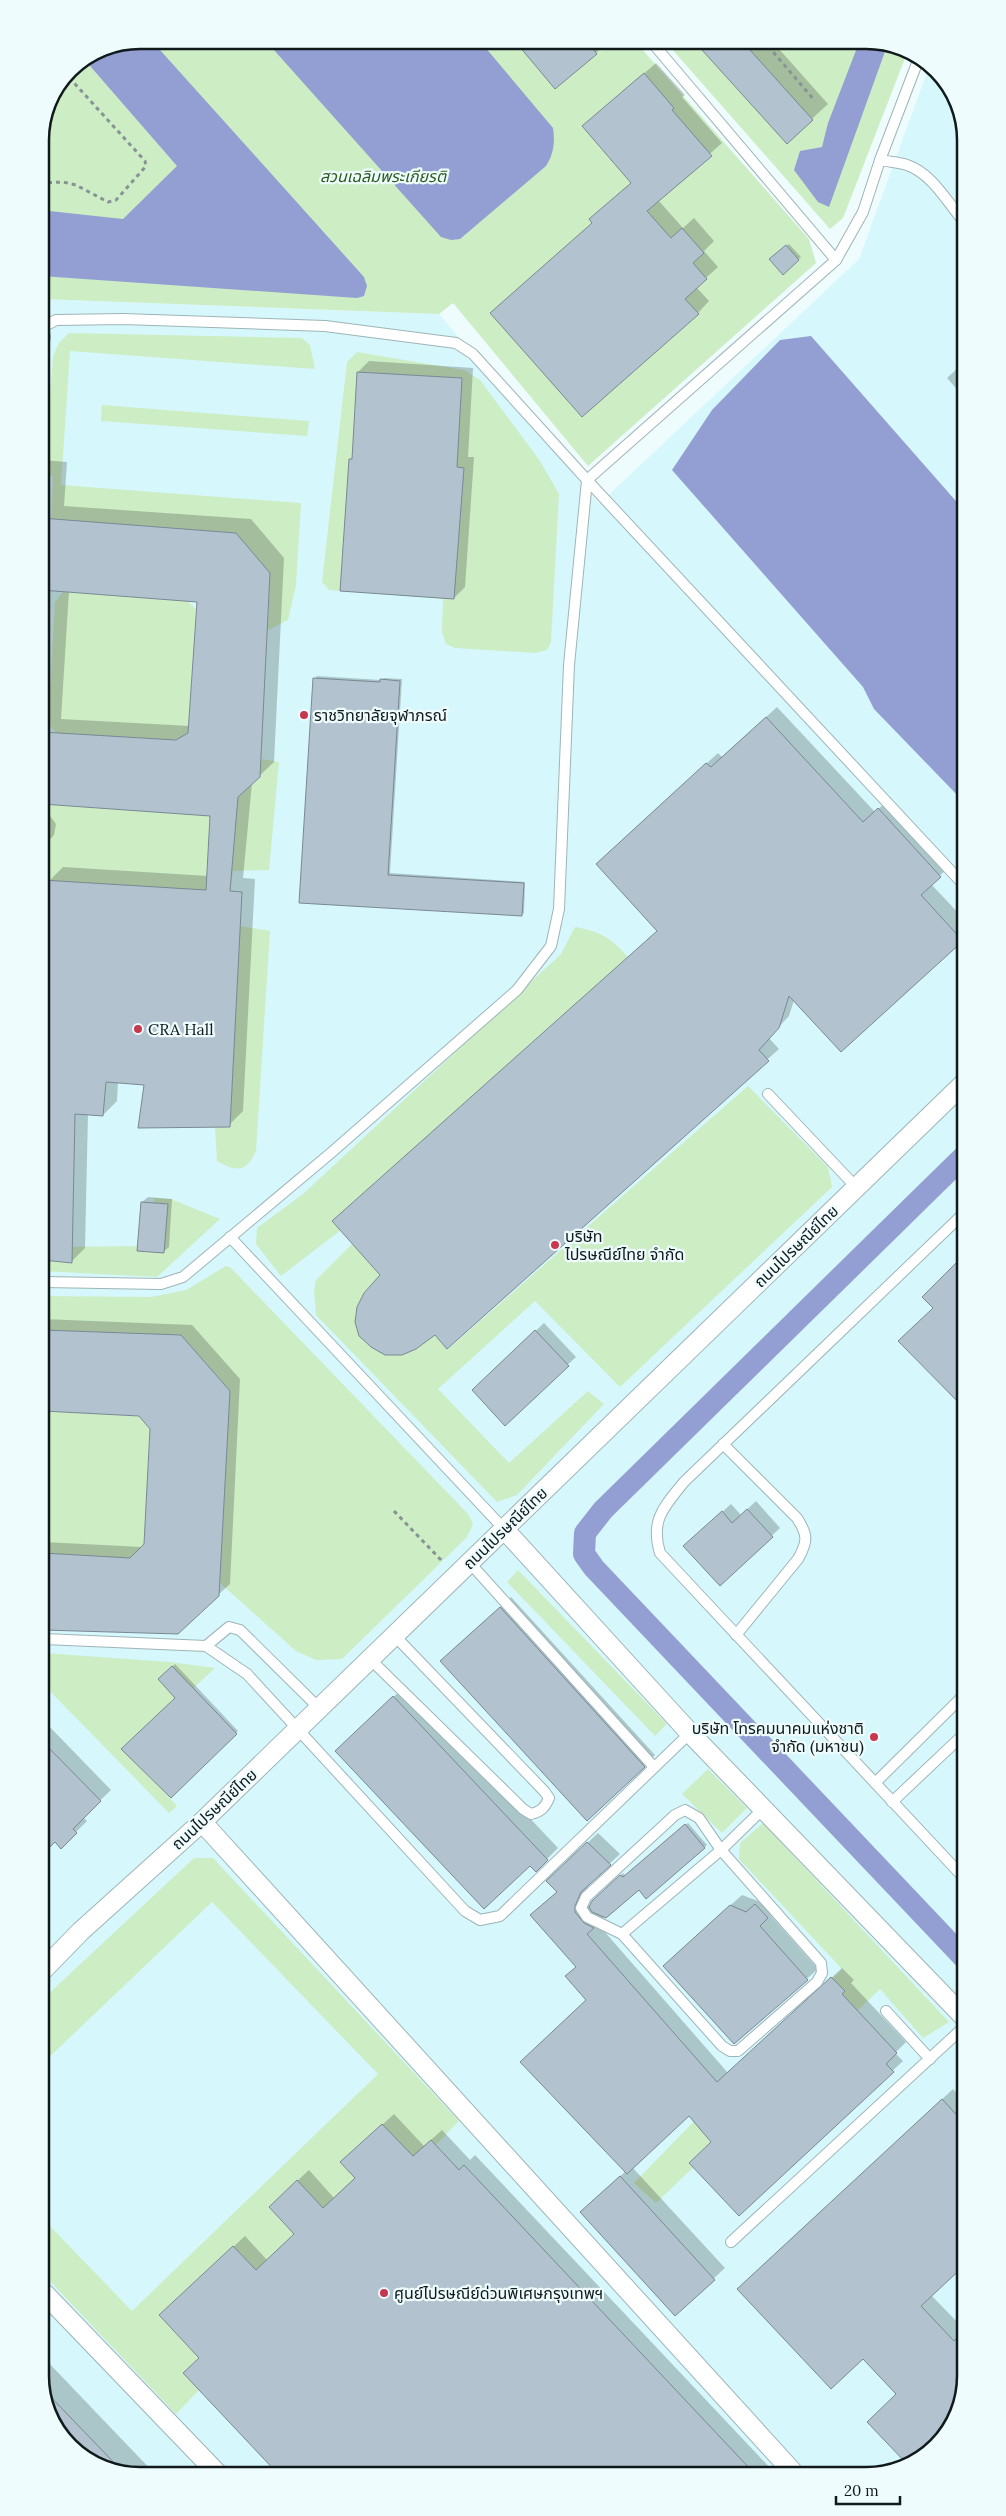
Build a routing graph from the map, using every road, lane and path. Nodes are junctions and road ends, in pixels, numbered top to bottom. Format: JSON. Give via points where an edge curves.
{"nodes":[{"id":1,"x":658,"y":49,"type":"edge"},
{"id":2,"x":771,"y":49,"type":"edge"},
{"id":3,"x":917,"y":64,"type":"edge"},
{"id":4,"x":71,"y":80,"type":"edge"},
{"id":5,"x":815,"y":101,"type":"dead end"},
{"id":6,"x":880,"y":160,"type":"junction"},
{"id":7,"x":49,"y":183,"type":"edge"},
{"id":8,"x":957,"y":213,"type":"edge"},
{"id":9,"x":836,"y":260,"type":"junction"},
{"id":10,"x":49,"y":322,"type":"edge"},
{"id":11,"x":587,"y":480,"type":"junction"},
{"id":12,"x":957,"y":878,"type":"edge"},
{"id":13,"x":957,"y":1090,"type":"edge"},
{"id":14,"x":768,"y":1094,"type":"dead end"},
{"id":15,"x":856,"y":1187,"type":"junction"},
{"id":16,"x":957,"y":1220,"type":"edge"},
{"id":17,"x":230,"y":1237,"type":"junction"},
{"id":18,"x":49,"y":1282,"type":"edge"},
{"id":19,"x":723,"y":1444,"type":"junction"},
{"id":20,"x":394,"y":1511,"type":"dead end"},
{"id":21,"x":504,"y":1529,"type":"junction"},
{"id":22,"x":470,"y":1562,"type":"junction"},
{"id":23,"x":456,"y":1576,"type":"junction"},
{"id":24,"x":736,"y":1635,"type":"junction"},
{"id":25,"x":394,"y":1636,"type":"junction"},
{"id":26,"x":49,"y":1639,"type":"edge"},
{"id":27,"x":206,"y":1646,"type":"junction"},
{"id":28,"x":370,"y":1659,"type":"junction"},
{"id":29,"x":957,"y":1702,"type":"edge"},
{"id":30,"x":320,"y":1708,"type":"junction"},
{"id":31,"x":298,"y":1729,"type":"junction"},
{"id":32,"x":690,"y":1732,"type":"junction"},
{"id":33,"x":957,"y":1740,"type":"edge"},
{"id":34,"x":654,"y":1767,"type":"junction"},
{"id":35,"x":875,"y":1783,"type":"junction"},
{"id":36,"x":892,"y":1802,"type":"junction"},
{"id":37,"x":764,"y":1808,"type":"junction"},
{"id":38,"x":202,"y":1822,"type":"junction"},
{"id":39,"x":721,"y":1850,"type":"junction"},
{"id":40,"x":957,"y":1871,"type":"edge"},
{"id":41,"x":622,"y":1934,"type":"junction"},
{"id":42,"x":49,"y":1964,"type":"edge"},
{"id":43,"x":957,"y":2010,"type":"edge"},
{"id":44,"x":886,"y":2011,"type":"dead end"},
{"id":45,"x":957,"y":2034,"type":"edge"},
{"id":46,"x":930,"y":2059,"type":"junction"},
{"id":47,"x":731,"y":2242,"type":"dead end"},
{"id":48,"x":49,"y":2298,"type":"edge"},
{"id":49,"x":211,"y":2467,"type":"edge"},
{"id":50,"x":787,"y":2467,"type":"edge"}],
"edges":[{"from":1,"to":9,"type":"lane"},
{"from":2,"to":5,"type":"path"},
{"from":3,"to":6,"type":"lane"},
{"from":4,"to":7,"type":"path","via":[[145,160],[146,166],[116,200],[108,202],[76,185]]},
{"from":6,"to":8,"type":"lane","via":[[920,171]]},
{"from":6,"to":9,"type":"lane","via":[[863,212]]},
{"from":9,"to":11,"type":"lane"},
{"from":10,"to":11,"type":"lane","via":[[123,319],[325,326],[456,343],[483,363]]},
{"from":11,"to":12,"type":"lane"},
{"from":11,"to":17,"type":"lane","via":[[569,665],[559,909],[551,946],[517,990]]},
{"from":13,"to":15,"type":"street","name":"ถนนไปรษณีย์ไทย"},
{"from":14,"to":15,"type":"lane"},
{"from":15,"to":21,"type":"street","name":"ถนนไปรษณีย์ไทย"},
{"from":16,"to":19,"type":"lane"},
{"from":17,"to":18,"type":"lane","via":[[183,1278],[160,1284]]},
{"from":17,"to":21,"type":"lane"},
{"from":19,"to":24,"type":"lane","via":[[666,1504],[654,1536],[660,1553]]},
{"from":19,"to":24,"type":"lane","via":[[805,1530],[806,1545],[798,1559]]},
{"from":20,"to":23,"type":"path"},
{"from":21,"to":22,"type":"street","name":"ถนนไปรษณีย์ไทย"},
{"from":21,"to":32,"type":"street"},
{"from":22,"to":23,"type":"street","name":"ถนนไปรษณีย์ไทย"},
{"from":22,"to":34,"type":"lane"},
{"from":23,"to":25,"type":"street","name":"ถนนไปรษณีย์ไทย"},
{"from":24,"to":35,"type":"lane"},
{"from":25,"to":28,"type":"street","name":"ถนนไปรษณีย์ไทย"},
{"from":25,"to":28,"type":"lane","via":[[544,1791],[549,1798],[546,1805],[531,1814],[523,1809]]},
{"from":26,"to":27,"type":"lane"},
{"from":27,"to":30,"type":"lane","via":[[229,1627],[240,1630]]},
{"from":27,"to":31,"type":"lane","via":[[248,1674]]},
{"from":28,"to":30,"type":"street","name":"ถนนไปรษณีย์ไทย"},
{"from":29,"to":35,"type":"lane"},
{"from":30,"to":31,"type":"street","name":"ถนนไปรษณีย์ไทย"},
{"from":31,"to":34,"type":"lane","via":[[465,1910],[480,1920],[500,1916]]},
{"from":31,"to":38,"type":"street","name":"ถนนไปรษณีย์ไทย"},
{"from":32,"to":34,"type":"lane"},
{"from":32,"to":37,"type":"street"},
{"from":33,"to":36,"type":"lane"},
{"from":35,"to":36,"type":"lane"},
{"from":36,"to":40,"type":"lane"},
{"from":37,"to":39,"type":"lane"},
{"from":37,"to":43,"type":"street"},
{"from":38,"to":42,"type":"street","name":"ถนนไปรษณีย์ไทย"},
{"from":38,"to":50,"type":"street"},
{"from":39,"to":41,"type":"lane"},
{"from":39,"to":41,"type":"lane","via":[[700,1818],[685,1810],[675,1815],[586,1897],[581,1908],[587,1917]]},
{"from":39,"to":41,"type":"lane","via":[[821,1963],[822,1973],[817,1982],[744,2048],[730,2051],[722,2046]]},
{"from":44,"to":46,"type":"lane"},
{"from":45,"to":46,"type":"lane"},
{"from":46,"to":47,"type":"lane"},
{"from":48,"to":49,"type":"street"}]}
